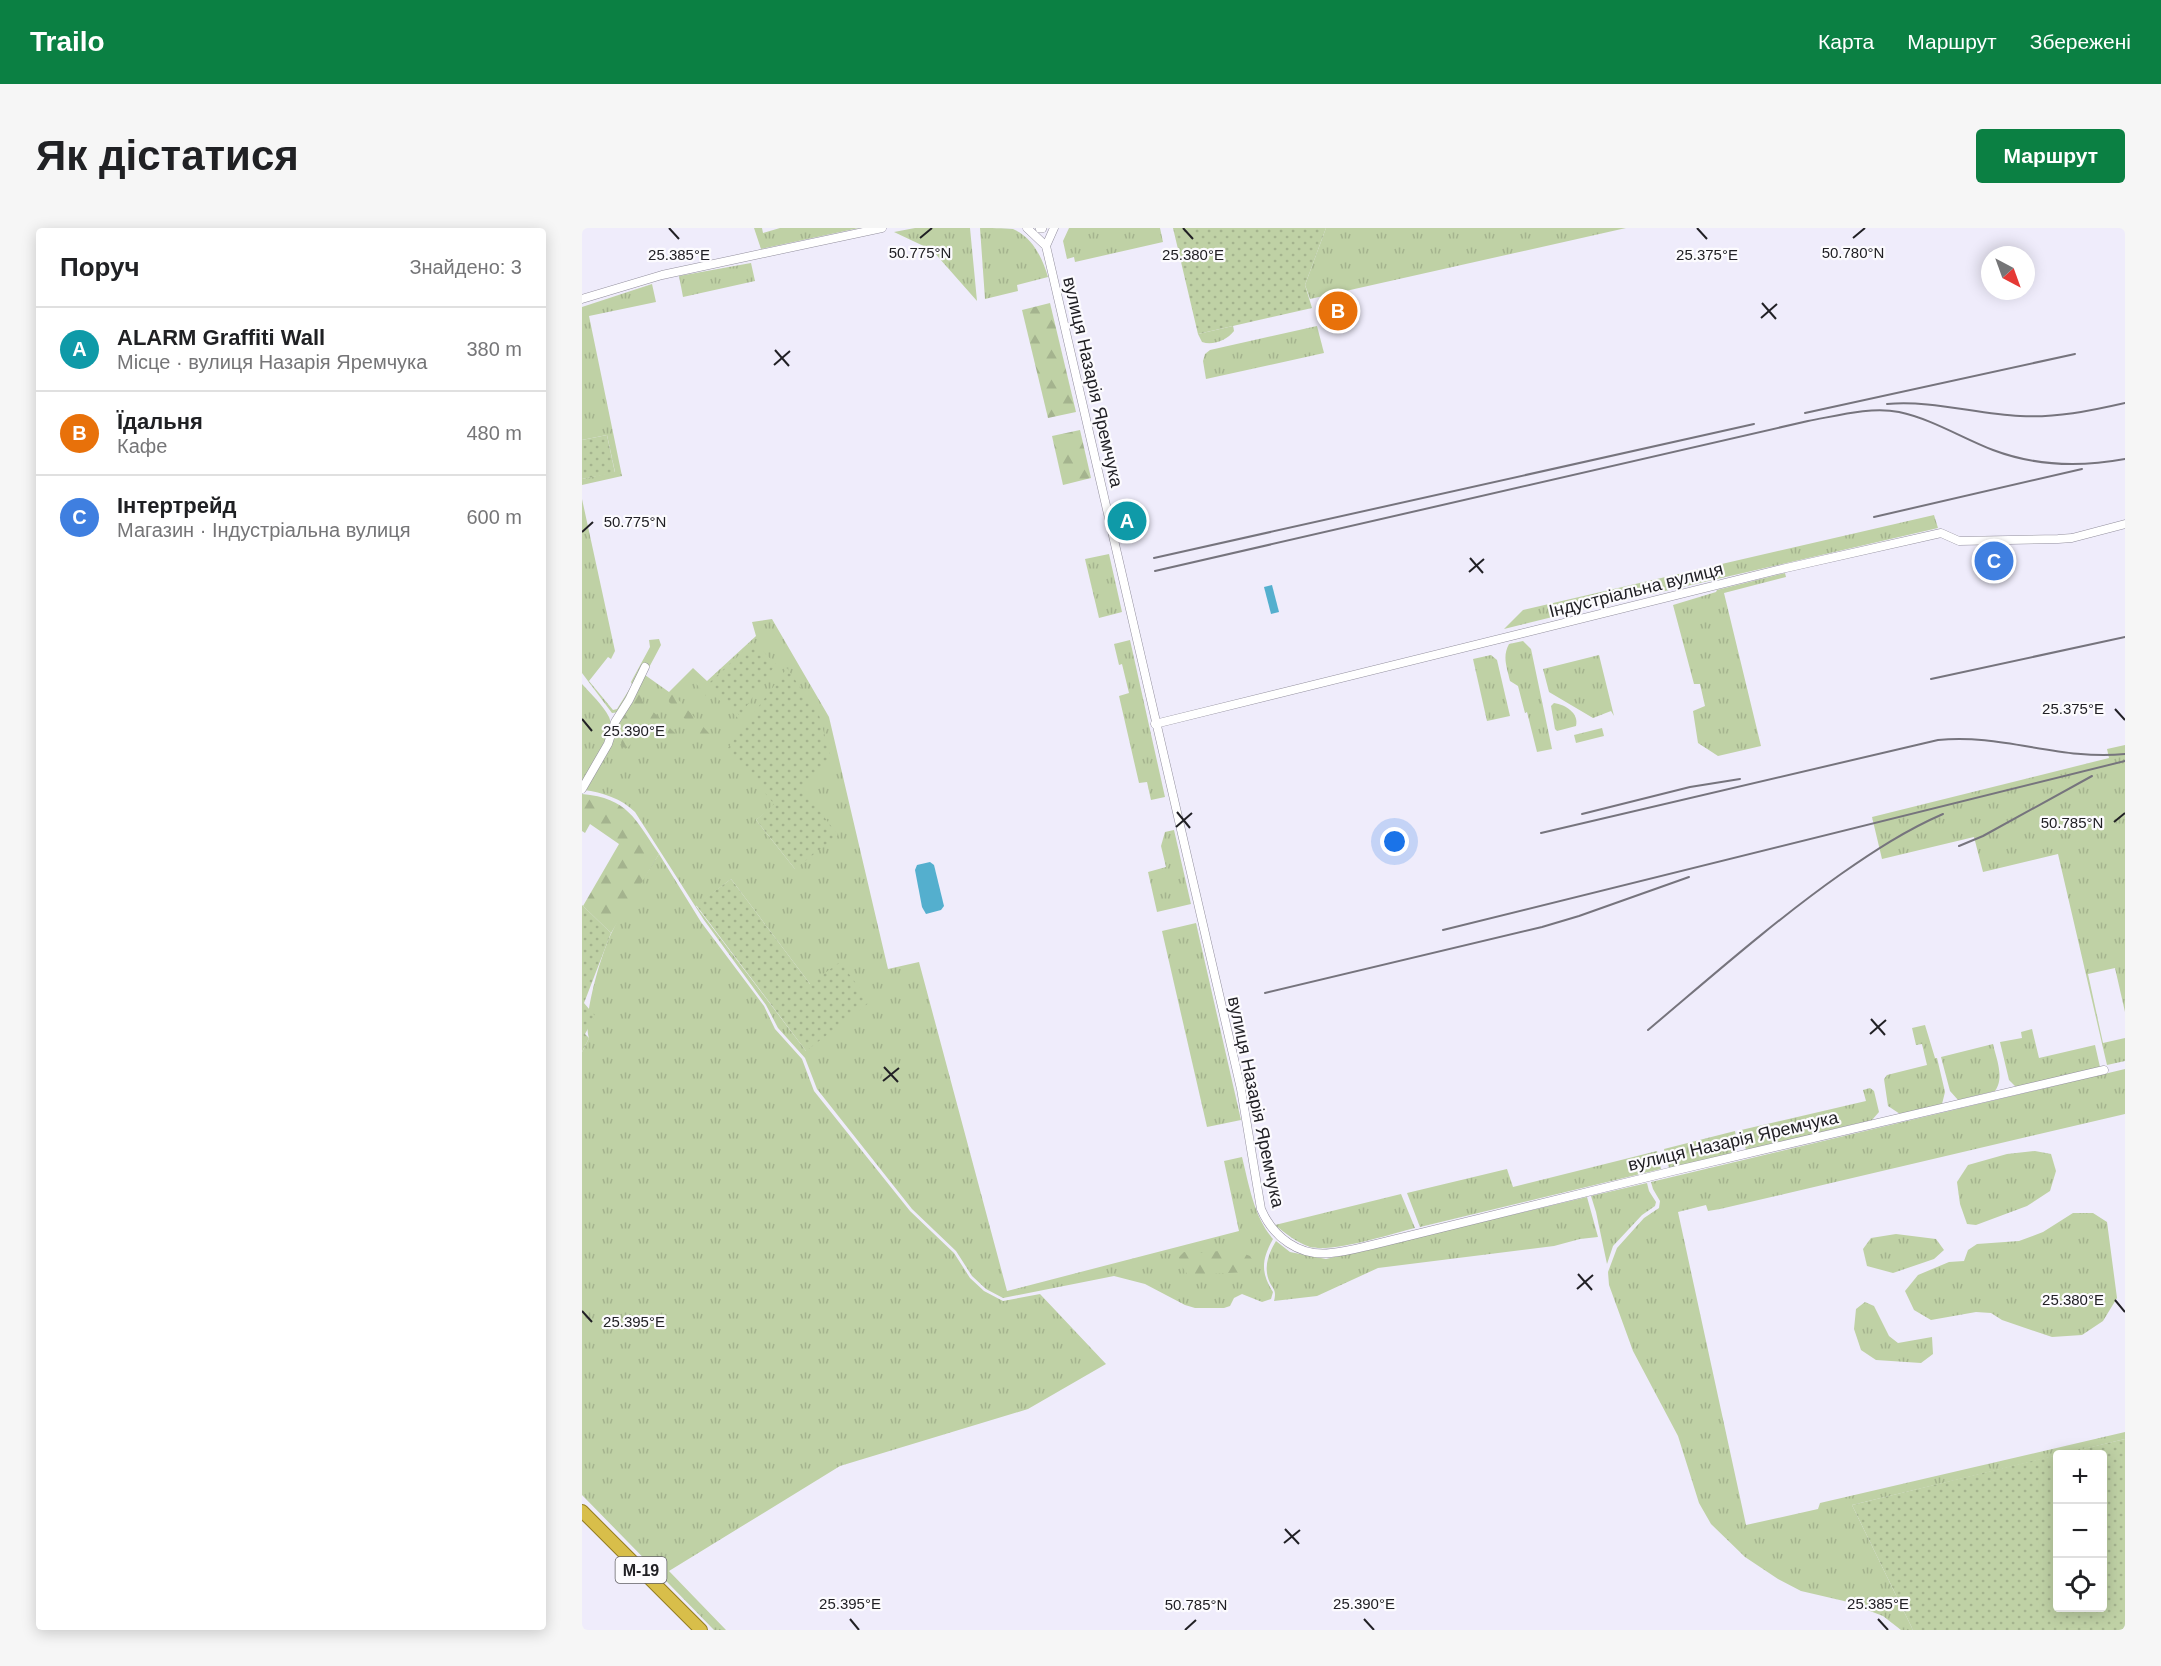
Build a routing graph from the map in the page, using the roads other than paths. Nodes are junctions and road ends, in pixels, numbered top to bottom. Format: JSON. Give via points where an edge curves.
{"nodes":[{"id":1,"x":882,"y":228,"type":"edge"},
{"id":2,"x":1028,"y":228,"type":"edge"},
{"id":3,"x":1054,"y":228,"type":"edge"},
{"id":4,"x":1046,"y":246,"type":"junction"},
{"id":5,"x":582,"y":298,"type":"edge"},
{"id":6,"x":2125,"y":524,"type":"edge"},
{"id":7,"x":645,"y":667,"type":"dead end"},
{"id":8,"x":1155,"y":724,"type":"junction"},
{"id":9,"x":582,"y":789,"type":"edge"},
{"id":10,"x":2104,"y":1070,"type":"dead end"},
{"id":11,"x":582,"y":1510,"type":"edge"},
{"id":12,"x":701,"y":1630,"type":"edge"}],
"edges":[{"from":1,"to":5,"type":"street","via":[[662,275]]},
{"from":2,"to":4,"type":"street"},
{"from":3,"to":4,"type":"street"},
{"from":4,"to":8,"type":"street","name":"вулиця Назарія Яремчука"},
{"from":6,"to":8,"type":"street","name":"Індустріальна вулиця","via":[[2058,539],[1959,542],[1941,533]]},
{"from":7,"to":9,"type":"street"},
{"from":8,"to":10,"type":"street","name":"вулиця Назарія Яремчука","via":[[1241,1089],[1261,1209],[1277,1236],[1315,1253],[1330,1254],[1372,1245]]},
{"from":11,"to":12,"type":"highway","number":"М-19"}]}
